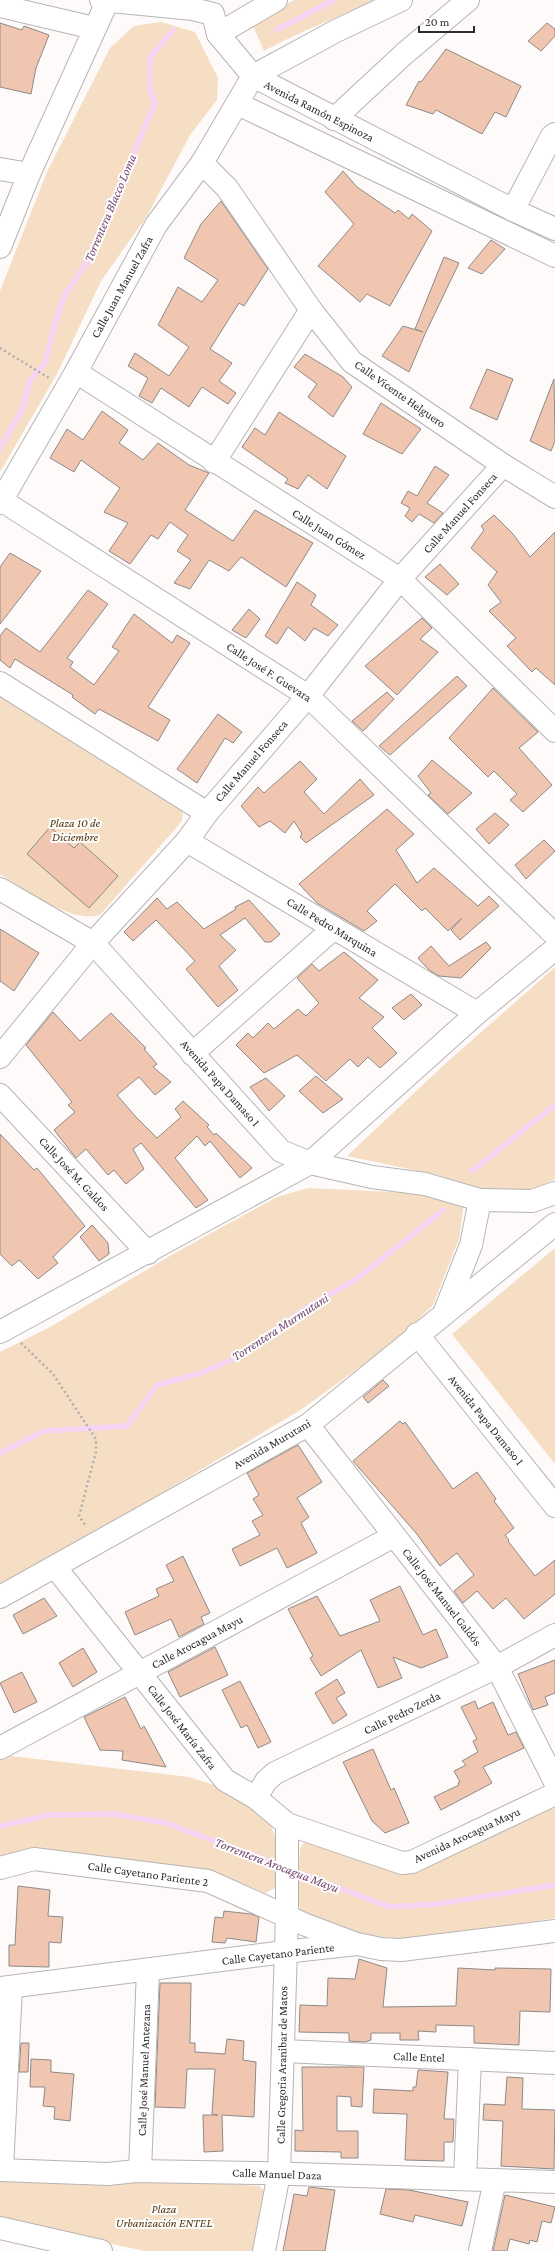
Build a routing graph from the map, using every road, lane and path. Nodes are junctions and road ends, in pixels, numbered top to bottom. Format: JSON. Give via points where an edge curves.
{"nodes":[{"id":1,"x":276,"y":0,"type":"edge"},
{"id":2,"x":401,"y":0,"type":"edge"},
{"id":3,"x":468,"y":0,"type":"edge"},
{"id":4,"x":106,"y":1,"type":"edge"},
{"id":5,"x":0,"y":6,"type":"edge"},
{"id":6,"x":216,"y":7,"type":"edge"},
{"id":7,"x":94,"y":28,"type":"junction"},
{"id":8,"x":218,"y":34,"type":"junction"},
{"id":9,"x":253,"y":76,"type":"junction"},
{"id":10,"x":238,"y":104,"type":"junction"},
{"id":11,"x":334,"y":119,"type":"junction"},
{"id":12,"x":555,"y":134,"type":"edge"},
{"id":13,"x":202,"y":163,"type":"junction"},
{"id":14,"x":0,"y":170,"type":"edge"},
{"id":15,"x":29,"y":174,"type":"junction"},
{"id":16,"x":513,"y":210,"type":"junction"},
{"id":17,"x":555,"y":229,"type":"edge"},
{"id":18,"x":0,"y":247,"type":"edge"},
{"id":19,"x":555,"y":256,"type":"edge"},
{"id":20,"x":311,"y":310,"type":"junction"},
{"id":21,"x":0,"y":348,"type":"edge"},
{"id":22,"x":76,"y":372,"type":"junction"},
{"id":23,"x":44,"y":375,"type":"dead end"},
{"id":24,"x":214,"y":462,"type":"junction"},
{"id":25,"x":503,"y":465,"type":"junction"},
{"id":26,"x":555,"y":497,"type":"edge"},
{"id":27,"x":1,"y":502,"type":"edge"},
{"id":28,"x":400,"y":579,"type":"junction"},
{"id":29,"x":0,"y":683,"type":"edge"},
{"id":30,"x":308,"y":696,"type":"junction"},
{"id":31,"x":555,"y":731,"type":"edge"},
{"id":32,"x":207,"y":813,"type":"junction"},
{"id":33,"x":187,"y":841,"type":"junction"},
{"id":34,"x":0,"y":888,"type":"edge"},
{"id":35,"x":334,"y":928,"type":"junction"},
{"id":36,"x":555,"y":934,"type":"edge"},
{"id":37,"x":93,"y":943,"type":"junction"},
{"id":38,"x":555,"y":949,"type":"edge"},
{"id":39,"x":477,"y":1013,"type":"junction"},
{"id":40,"x":192,"y":1054,"type":"junction"},
{"id":41,"x":0,"y":1057,"type":"edge"},
{"id":42,"x":0,"y":1095,"type":"edge"},
{"id":43,"x":310,"y":1163,"type":"junction"},
{"id":44,"x":555,"y":1193,"type":"edge"},
{"id":45,"x":480,"y":1200,"type":"junction"},
{"id":46,"x":555,"y":1224,"type":"edge"},
{"id":47,"x":148,"y":1253,"type":"junction"},
{"id":48,"x":444,"y":1313,"type":"junction"},
{"id":49,"x":2,"y":1327,"type":"edge"},
{"id":50,"x":417,"y":1334,"type":"junction"},
{"id":51,"x":308,"y":1425,"type":"junction"},
{"id":52,"x":555,"y":1506,"type":"edge"},
{"id":53,"x":394,"y":1536,"type":"junction"},
{"id":54,"x":98,"y":1543,"type":"junction"},
{"id":55,"x":55,"y":1567,"type":"junction"},
{"id":56,"x":0,"y":1597,"type":"edge"},
{"id":57,"x":555,"y":1635,"type":"edge"},
{"id":58,"x":497,"y":1667,"type":"junction"},
{"id":59,"x":140,"y":1672,"type":"junction"},
{"id":60,"x":0,"y":1748,"type":"edge"},
{"id":61,"x":555,"y":1782,"type":"edge"},
{"id":62,"x":555,"y":1794,"type":"edge"},
{"id":63,"x":256,"y":1798,"type":"junction"},
{"id":64,"x":287,"y":1824,"type":"junction"},
{"id":65,"x":0,"y":1868,"type":"edge"},
{"id":66,"x":287,"y":1915,"type":"junction"},
{"id":67,"x":555,"y":1931,"type":"edge"},
{"id":68,"x":357,"y":1944,"type":"junction"},
{"id":69,"x":284,"y":1952,"type":"junction"},
{"id":70,"x":148,"y":1970,"type":"junction"},
{"id":71,"x":5,"y":1988,"type":"edge"},
{"id":72,"x":283,"y":2052,"type":"junction"},
{"id":73,"x":470,"y":2059,"type":"junction"},
{"id":74,"x":555,"y":2063,"type":"edge"},
{"id":75,"x":1,"y":2170,"type":"edge"},
{"id":76,"x":140,"y":2171,"type":"junction"},
{"id":77,"x":279,"y":2174,"type":"junction"},
{"id":78,"x":466,"y":2179,"type":"junction"},
{"id":79,"x":495,"y":2180,"type":"junction"},
{"id":80,"x":555,"y":2182,"type":"edge"},
{"id":81,"x":0,"y":2228,"type":"edge"},
{"id":82,"x":101,"y":2251,"type":"edge"},
{"id":83,"x":264,"y":2251,"type":"edge"},
{"id":84,"x":480,"y":2251,"type":"edge"}],
"edges":[{"from":1,"to":8,"type":"street"},
{"from":2,"to":9,"type":"street","via":[[336,31]]},
{"from":3,"to":11,"type":"street","via":[[404,54]]},
{"from":4,"to":6,"type":"street","name":"Avenida Ramón Espinoza"},
{"from":4,"to":7,"type":"street"},
{"from":5,"to":7,"type":"street"},
{"from":6,"to":8,"type":"street","name":"Avenida Ramón Espinoza"},
{"from":7,"to":15,"type":"street"},
{"from":8,"to":9,"type":"street","name":"Avenida Ramón Espinoza"},
{"from":9,"to":10,"type":"street","name":"Calle Juan Manuel Zafra"},
{"from":9,"to":11,"type":"street","name":"Avenida Ramón Espinoza"},
{"from":10,"to":13,"type":"street","name":"Calle Juan Manuel Zafra"},
{"from":10,"to":19,"type":"street"},
{"from":11,"to":16,"type":"street","name":"Avenida Ramón Espinoza"},
{"from":12,"to":16,"type":"street"},
{"from":13,"to":20,"type":"street","name":"Calle Vicente Helguero","via":[[227,188]]},
{"from":13,"to":22,"type":"street","name":"Calle Juan Manuel Zafra","via":[[156,225]]},
{"from":14,"to":15,"type":"street"},
{"from":15,"to":18,"type":"street"},
{"from":16,"to":17,"type":"street","name":"Avenida Ramón Espinoza"},
{"from":20,"to":24,"type":"street"},
{"from":20,"to":25,"type":"street","name":"Calle Vicente Helguero","via":[[352,362]]},
{"from":21,"to":23,"type":"path"},
{"from":22,"to":24,"type":"street","name":"Calle Juan Gómez"},
{"from":22,"to":27,"type":"street","name":"Calle Juan Manuel Zafra"},
{"from":24,"to":28,"type":"street","name":"Calle Juan Gómez"},
{"from":25,"to":26,"type":"street","name":"Calle Vicente Helguero"},
{"from":25,"to":28,"type":"street","name":"Calle Manuel Fonseca"},
{"from":27,"to":30,"type":"street","name":"Calle José F. Guevara"},
{"from":28,"to":30,"type":"street","name":"Calle Manuel Fonseca"},
{"from":28,"to":31,"type":"street","name":"Calle Juan Gómez"},
{"from":29,"to":32,"type":"street"},
{"from":30,"to":32,"type":"street","name":"Calle Manuel Fonseca"},
{"from":30,"to":36,"type":"street","name":"Calle José F. Guevara"},
{"from":32,"to":33,"type":"street","name":"Calle Manuel Fonseca"},
{"from":33,"to":35,"type":"street","name":"Calle Pedro Marquina"},
{"from":33,"to":37,"type":"street","name":"Calle Manuel Fonseca"},
{"from":34,"to":37,"type":"street","name":"Avenida Papa Damaso I"},
{"from":35,"to":39,"type":"street","name":"Calle Pedro Marquina"},
{"from":35,"to":40,"type":"street"},
{"from":37,"to":40,"type":"street","name":"Avenida Papa Damaso I"},
{"from":37,"to":41,"type":"street","name":"Calle Manuel Fonseca"},
{"from":38,"to":39,"type":"street"},
{"from":39,"to":43,"type":"street"},
{"from":40,"to":43,"type":"street","name":"Avenida Papa Damaso I","via":[[281,1150]]},
{"from":42,"to":47,"type":"street","name":"Calle José M. Galdos"},
{"from":43,"to":45,"type":"street","name":"Avenida Papa Damaso I","via":[[372,1177],[425,1184]]},
{"from":43,"to":47,"type":"street"},
{"from":44,"to":45,"type":"street","name":"Avenida Papa Damaso I","via":[[532,1200]]},
{"from":45,"to":48,"type":"street","via":[[471,1245]]},
{"from":46,"to":48,"type":"street","name":"Avenida Murutani"},
{"from":47,"to":49,"type":"street"},
{"from":48,"to":50,"type":"street","name":"Avenida Murutani"},
{"from":49,"to":54,"type":"path","via":[[53,1374],[96,1439],[96,1452],[79,1516]]},
{"from":50,"to":51,"type":"street","name":"Avenida Murutani"},
{"from":50,"to":52,"type":"street","name":"Avenida Papa Damaso I"},
{"from":51,"to":53,"type":"street","name":"Calle José Manuel Galdós"},
{"from":51,"to":54,"type":"street","name":"Avenida Murutani"},
{"from":53,"to":58,"type":"street","name":"Calle José Manuel Galdós"},
{"from":53,"to":59,"type":"street","name":"Calle Arocagua Mayu"},
{"from":54,"to":55,"type":"street","name":"Avenida Murutani"},
{"from":55,"to":56,"type":"street","name":"Avenida Murutani"},
{"from":55,"to":59,"type":"street","name":"Calle José María Zafra"},
{"from":57,"to":58,"type":"street","name":"Calle Pedro Zerda"},
{"from":58,"to":61,"type":"street","name":"Calle José Manuel Galdós"},
{"from":58,"to":63,"type":"street","name":"Calle Pedro Zerda","via":[[275,1773],[266,1781]]},
{"from":59,"to":60,"type":"street","name":"Calle Arocagua Mayu"},
{"from":59,"to":63,"type":"street","name":"Calle José María Zafra","via":[[225,1780]]},
{"from":62,"to":64,"type":"street","name":"Avenida Arocagua Mayu","via":[[412,1862],[402,1863]]},
{"from":63,"to":64,"type":"street","name":"Calle José María Zafra"},
{"from":64,"to":66,"type":"street","name":"Calle Gregoria Aranibar de Matos"},
{"from":65,"to":66,"type":"street","name":"Calle Cayetano Pariente 2","via":[[34,1859],[208,1881]]},
{"from":66,"to":68,"type":"street","name":"Calle Cayetano Pariente 2"},
{"from":66,"to":69,"type":"street","name":"Calle Gregoria Aranibar de Matos"},
{"from":67,"to":68,"type":"street","name":"Calle Cayetano Pariente","via":[[401,1950],[381,1950]]},
{"from":68,"to":69,"type":"street","name":"Calle Cayetano Pariente"},
{"from":69,"to":70,"type":"street","name":"Calle Cayetano Pariente"},
{"from":69,"to":72,"type":"street","name":"Calle Gregoria Aranibar de Matos"},
{"from":70,"to":71,"type":"street","name":"Calle Cayetano Pariente"},
{"from":70,"to":76,"type":"street","name":"Calle José Manuel Antezana"},
{"from":71,"to":75,"type":"street"},
{"from":72,"to":73,"type":"street","name":"Calle Entel"},
{"from":72,"to":77,"type":"street","name":"Calle Gregoria Aranibar de Matos"},
{"from":73,"to":74,"type":"street","name":"Calle Entel"},
{"from":73,"to":78,"type":"street"},
{"from":75,"to":76,"type":"street","name":"Calle Manuel Daza","via":[[108,2174]]},
{"from":76,"to":77,"type":"street","name":"Calle Manuel Daza"},
{"from":77,"to":78,"type":"street","name":"Calle Manuel Daza"},
{"from":77,"to":83,"type":"street","name":"Calle Gregoria Aranibar de Matos"},
{"from":78,"to":79,"type":"street","name":"Calle Manuel Daza"},
{"from":79,"to":80,"type":"street","name":"Calle Manuel Daza"},
{"from":79,"to":84,"type":"street"},
{"from":81,"to":82,"type":"street"}]}
